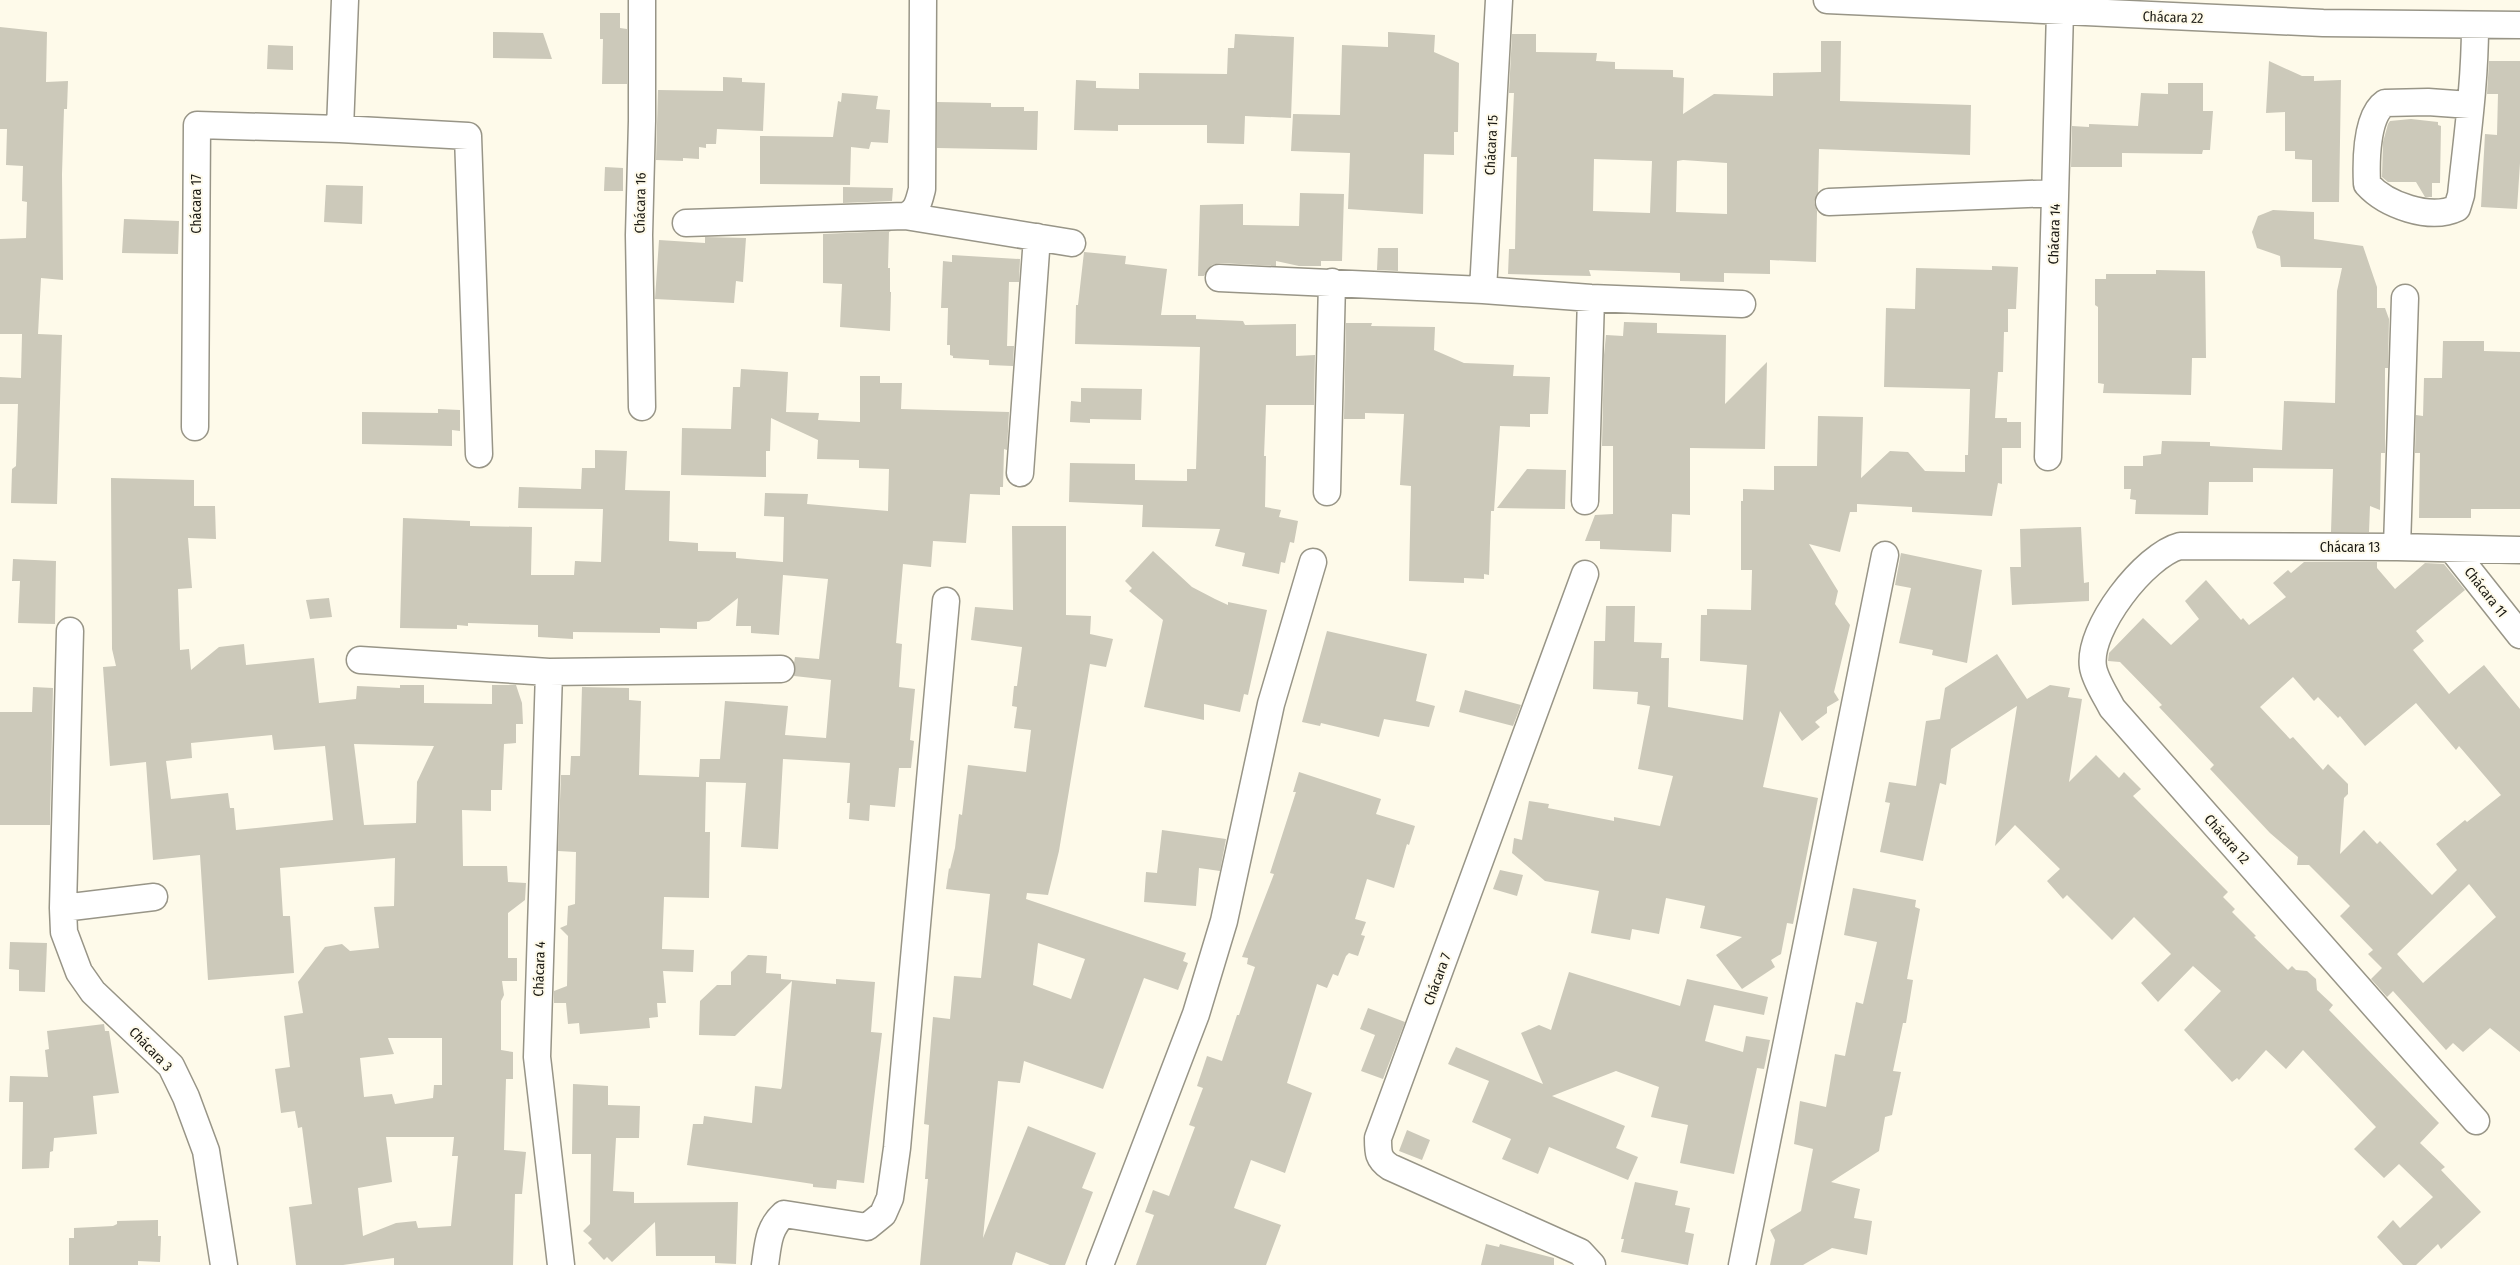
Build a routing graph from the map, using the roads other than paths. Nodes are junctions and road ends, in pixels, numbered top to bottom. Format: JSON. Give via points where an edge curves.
{"nodes":[{"id":1,"x":345,"y":0,"type":"edge"},
{"id":2,"x":642,"y":0,"type":"edge"},
{"id":3,"x":923,"y":0,"type":"edge"},
{"id":4,"x":1499,"y":0,"type":"edge"},
{"id":5,"x":1827,"y":0,"type":"edge"},
{"id":6,"x":2060,"y":11,"type":"junction"},
{"id":7,"x":2475,"y":26,"type":"junction"},
{"id":8,"x":2520,"y":26,"type":"edge"},
{"id":9,"x":2470,"y":105,"type":"junction"},
{"id":10,"x":340,"y":129,"type":"junction"},
{"id":11,"x":2055,"y":193,"type":"junction"},
{"id":12,"x":1829,"y":202,"type":"dead end"},
{"id":13,"x":905,"y":216,"type":"junction"},
{"id":14,"x":686,"y":223,"type":"dead end"},
{"id":15,"x":1037,"y":237,"type":"junction"},
{"id":16,"x":1072,"y":243,"type":"dead end"},
{"id":17,"x":1219,"y":278,"type":"dead end"},
{"id":18,"x":1332,"y":282,"type":"junction"},
{"id":19,"x":1483,"y":290,"type":"junction"},
{"id":20,"x":1591,"y":298,"type":"junction"},
{"id":21,"x":2406,"y":298,"type":"dead end"},
{"id":22,"x":1742,"y":304,"type":"dead end"},
{"id":23,"x":642,"y":407,"type":"dead end"},
{"id":24,"x":195,"y":428,"type":"dead end"},
{"id":25,"x":479,"y":454,"type":"dead end"},
{"id":26,"x":2048,"y":457,"type":"dead end"},
{"id":27,"x":1020,"y":473,"type":"dead end"},
{"id":28,"x":1327,"y":492,"type":"dead end"},
{"id":29,"x":1585,"y":501,"type":"dead end"},
{"id":30,"x":2180,"y":546,"type":"joint"},
{"id":31,"x":2397,"y":547,"type":"junction"},
{"id":32,"x":2452,"y":549,"type":"junction"},
{"id":33,"x":2520,"y":550,"type":"edge"},
{"id":34,"x":1885,"y":555,"type":"dead end"},
{"id":35,"x":1312,"y":562,"type":"dead end"},
{"id":36,"x":1585,"y":574,"type":"dead end"},
{"id":37,"x":946,"y":601,"type":"dead end"},
{"id":38,"x":70,"y":631,"type":"dead end"},
{"id":39,"x":2520,"y":635,"type":"edge"},
{"id":40,"x":360,"y":660,"type":"dead end"},
{"id":41,"x":782,"y":669,"type":"dead end"},
{"id":42,"x":548,"y":672,"type":"junction"},
{"id":43,"x":154,"y":897,"type":"dead end"},
{"id":44,"x":63,"y":908,"type":"junction"},
{"id":45,"x":2476,"y":1122,"type":"dead end"},
{"id":46,"x":224,"y":1265,"type":"edge"},
{"id":47,"x":561,"y":1265,"type":"edge"},
{"id":48,"x":765,"y":1265,"type":"edge"},
{"id":49,"x":1100,"y":1265,"type":"edge"},
{"id":50,"x":1592,"y":1265,"type":"edge"},
{"id":51,"x":1742,"y":1265,"type":"edge"}],
"edges":[{"from":1,"to":10,"type":"street"},
{"from":2,"to":23,"type":"street","name":"Chácara 16","via":[[639,235]]},
{"from":3,"to":13,"type":"street","via":[[922,189],[914,211]]},
{"from":4,"to":19,"type":"street","name":"Chácara 15"},
{"from":5,"to":6,"type":"street","name":"Chácara 22"},
{"from":6,"to":7,"type":"street","name":"Chácara 22"},
{"from":6,"to":11,"type":"street","name":"Chácara 14"},
{"from":7,"to":8,"type":"street","name":"Chácara 22"},
{"from":7,"to":9,"type":"street"},
{"from":9,"to":9,"type":"street","via":[[2457,208],[2445,214],[2422,213],[2376,194],[2367,184],[2372,118],[2379,107],[2385,103],[2428,102]]},
{"from":10,"to":24,"type":"street","name":"Chácara 17","via":[[196,125]]},
{"from":10,"to":25,"type":"street","name":"Chácara 17","via":[[468,136]]},
{"from":11,"to":12,"type":"street"},
{"from":11,"to":26,"type":"street","name":"Chácara 14"},
{"from":13,"to":14,"type":"street"},
{"from":13,"to":15,"type":"street"},
{"from":15,"to":16,"type":"street"},
{"from":15,"to":27,"type":"street"},
{"from":17,"to":18,"type":"street"},
{"from":18,"to":19,"type":"street"},
{"from":18,"to":28,"type":"street"},
{"from":19,"to":20,"type":"street"},
{"from":20,"to":22,"type":"street"},
{"from":20,"to":29,"type":"street"},
{"from":21,"to":31,"type":"street"},
{"from":30,"to":31,"type":"street","name":"Chácara 13"},
{"from":30,"to":45,"type":"street","name":"Chácara 12","via":[[2160,554],[2117,601],[2103,623],[2093,652],[2093,668],[2112,708]]},
{"from":31,"to":32,"type":"street","name":"Chácara 13"},
{"from":32,"to":33,"type":"street","name":"Chácara 13"},
{"from":32,"to":39,"type":"street","name":"Chácara 11"},
{"from":34,"to":51,"type":"street"},
{"from":35,"to":49,"type":"street","via":[[1271,704],[1213,958],[1196,1014]]},
{"from":36,"to":50,"type":"street","name":"Chácara 7","via":[[1378,1138],[1378,1152],[1380,1160],[1390,1167],[1580,1252]]},
{"from":37,"to":48,"type":"street","via":[[890,1198],[883,1214],[867,1226],[784,1214],[770,1233]]},
{"from":38,"to":44,"type":"street","name":"Chácara 3"},
{"from":40,"to":42,"type":"street"},
{"from":41,"to":42,"type":"street"},
{"from":42,"to":47,"type":"street","name":"Chácara 4","via":[[537,1057]]},
{"from":43,"to":44,"type":"street"},
{"from":44,"to":46,"type":"street","name":"Chácara 3","via":[[64,932],[79,972],[93,992],[171,1066],[186,1097],[206,1151]]}]}
